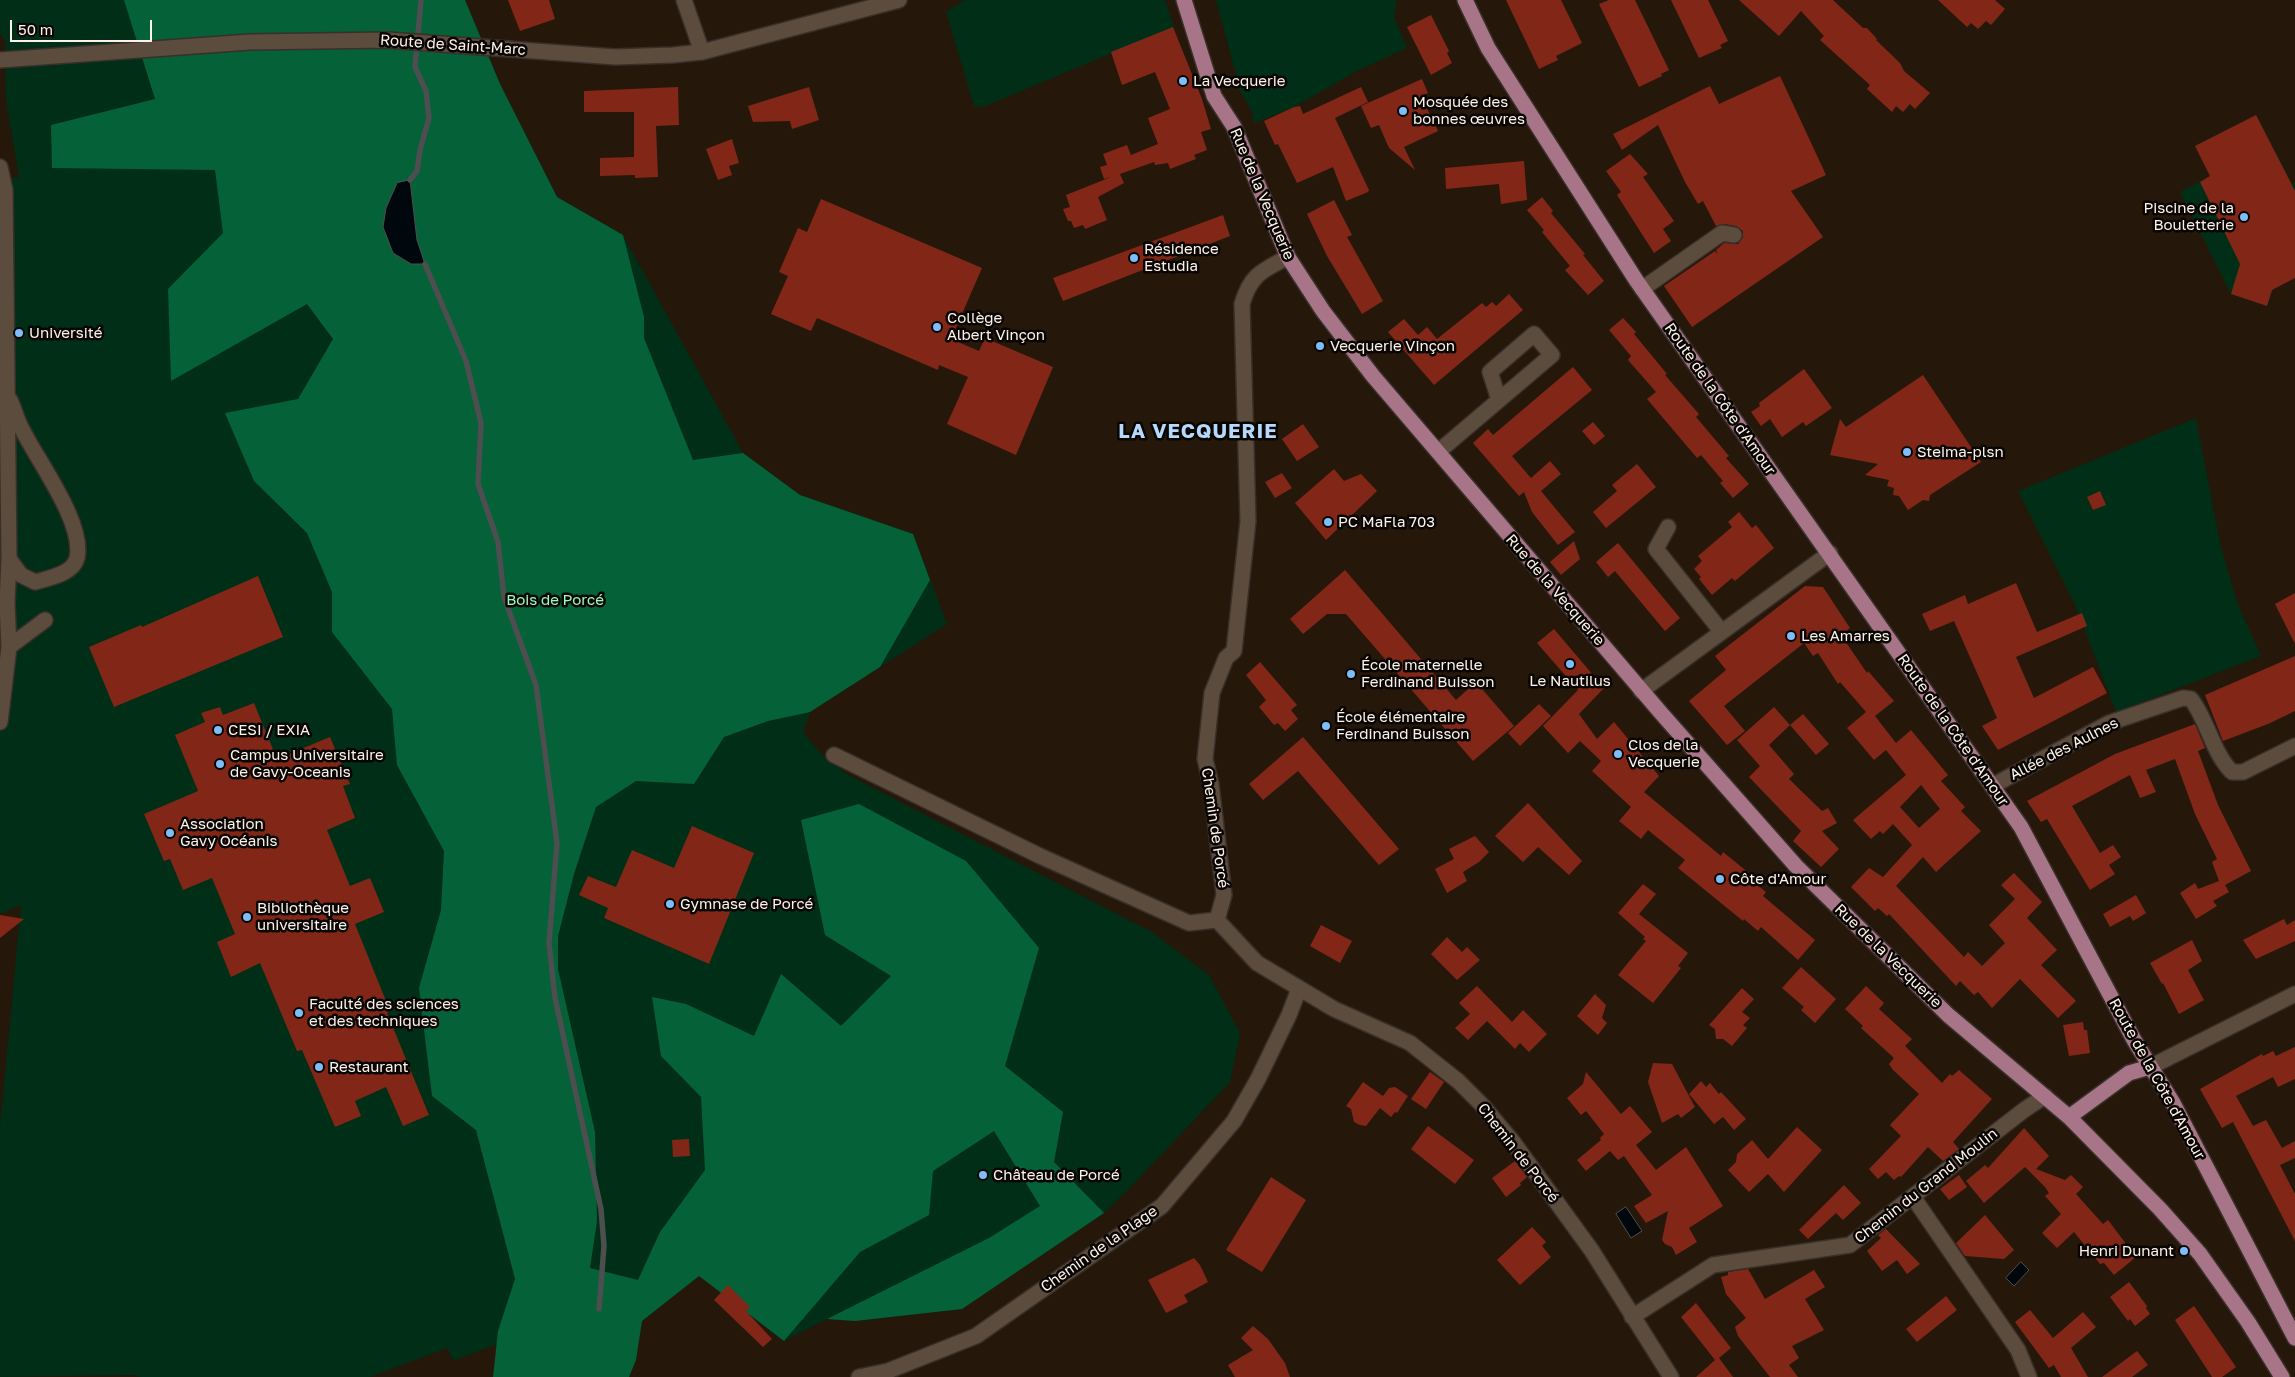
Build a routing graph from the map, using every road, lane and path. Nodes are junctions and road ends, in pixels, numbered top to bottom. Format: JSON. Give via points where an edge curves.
{"nodes":[{"id":1,"x":684,"y":0,"type":"edge"},
{"id":2,"x":899,"y":0,"type":"edge"},
{"id":3,"x":1184,"y":0,"type":"edge"},
{"id":4,"x":1465,"y":0,"type":"edge"},
{"id":5,"x":702,"y":52,"type":"junction"},
{"id":6,"x":0,"y":60,"type":"edge"},
{"id":7,"x":0,"y":166,"type":"edge"},
{"id":8,"x":3,"y":190,"type":"edge"},
{"id":9,"x":1734,"y":235,"type":"dead end"},
{"id":10,"x":1288,"y":257,"type":"junction"},
{"id":11,"x":1642,"y":289,"type":"junction"},
{"id":12,"x":6,"y":389,"type":"junction"},
{"id":13,"x":1499,"y":400,"type":"dead end"},
{"id":14,"x":1438,"y":452,"type":"junction"},
{"id":15,"x":1668,"y":527,"type":"dead end"},
{"id":16,"x":1830,"y":553,"type":"junction"},
{"id":17,"x":9,"y":559,"type":"junction"},
{"id":18,"x":45,"y":620,"type":"dead end"},
{"id":19,"x":1722,"y":631,"type":"junction"},
{"id":20,"x":9,"y":647,"type":"junction"},
{"id":21,"x":1641,"y":691,"type":"junction"},
{"id":22,"x":0,"y":722,"type":"edge"},
{"id":23,"x":2295,"y":746,"type":"edge"},
{"id":24,"x":834,"y":755,"type":"dead end"},
{"id":25,"x":1992,"y":786,"type":"junction"},
{"id":26,"x":1218,"y":920,"type":"junction"},
{"id":27,"x":1299,"y":989,"type":"junction"},
{"id":28,"x":2295,"y":994,"type":"edge"},
{"id":29,"x":2150,"y":1067,"type":"junction"},
{"id":30,"x":2045,"y":1096,"type":"junction"},
{"id":31,"x":2069,"y":1117,"type":"junction"},
{"id":32,"x":1913,"y":1197,"type":"junction"},
{"id":33,"x":1632,"y":1317,"type":"junction"},
{"id":34,"x":2295,"y":1338,"type":"edge"},
{"id":35,"x":859,"y":1377,"type":"edge"},
{"id":36,"x":1672,"y":1377,"type":"edge"},
{"id":37,"x":2029,"y":1377,"type":"edge"},
{"id":38,"x":2282,"y":1377,"type":"edge"}],
"edges":[{"from":1,"to":5,"type":"street"},
{"from":2,"to":5,"type":"street","name":"Route de Saint-Marc"},
{"from":3,"to":10,"type":"main road","name":"Rue de la Vecquerie","via":[[1214,96],[1234,127]]},
{"from":4,"to":11,"type":"main road","name":"Route de la Côte d'Amour","via":[[1488,48]]},
{"from":5,"to":6,"type":"street","name":"Route de Saint-Marc","via":[[673,56],[615,56],[394,40],[250,42]]},
{"from":7,"to":8,"type":"street"},
{"from":8,"to":12,"type":"street"},
{"from":9,"to":11,"type":"street","via":[[1722,233]]},
{"from":10,"to":14,"type":"main road","name":"Rue de la Vecquerie","via":[[1348,345]]},
{"from":10,"to":26,"type":"street","name":"Chemin de Porcé","via":[[1257,275],[1248,286],[1242,304],[1248,520],[1234,651],[1226,658],[1212,693],[1205,759],[1224,895]]},
{"from":11,"to":16,"type":"main road","name":"Route de la Côte d'Amour"},
{"from":12,"to":17,"type":"street"},
{"from":12,"to":17,"type":"street","via":[[20,426],[68,514],[76,536],[77,551],[77,559],[69,570],[35,582],[21,575]]},
{"from":13,"to":14,"type":"street"},
{"from":14,"to":21,"type":"main road","name":"Rue de la Vecquerie"},
{"from":15,"to":19,"type":"street","via":[[1656,549]]},
{"from":16,"to":19,"type":"street"},
{"from":16,"to":25,"type":"main road","name":"Route de la Côte d'Amour"},
{"from":17,"to":20,"type":"street","via":[[6,603]]},
{"from":18,"to":20,"type":"street"},
{"from":19,"to":21,"type":"street"},
{"from":20,"to":22,"type":"street"},
{"from":21,"to":30,"type":"main road","name":"Rue de la Vecquerie","via":[[1796,866],[1948,1015]]},
{"from":23,"to":25,"type":"street","name":"Allée des Aulnes","via":[[2243,772],[2232,772],[2223,763],[2198,708],[2191,699],[2183,698],[2108,723]]},
{"from":24,"to":26,"type":"street","via":[[1040,856],[1189,922]]},
{"from":25,"to":29,"type":"main road","name":"Route de la Côte d'Amour","via":[[2021,828]]},
{"from":26,"to":27,"type":"street","name":"Chemin de Porcé","via":[[1257,963]]},
{"from":27,"to":33,"type":"street","name":"Chemin de Porcé","via":[[1334,1009],[1410,1043],[1458,1081],[1513,1142],[1592,1251]]},
{"from":27,"to":35,"type":"street","name":"Chemin de la Plage","via":[[1258,1079],[1234,1121],[1162,1206],[976,1336],[888,1371]]},
{"from":28,"to":29,"type":"street"},
{"from":29,"to":31,"type":"main road","via":[[2129,1073]]},
{"from":29,"to":34,"type":"main road","name":"Route de la Côte d'Amour","via":[[2173,1103]]},
{"from":30,"to":31,"type":"main road"},
{"from":30,"to":32,"type":"street","name":"Chemin du Grand Moulin"},
{"from":31,"to":38,"type":"main road","via":[[2200,1254]]},
{"from":32,"to":33,"type":"street","name":"Chemin du Grand Moulin","via":[[1850,1245],[1713,1265]]},
{"from":32,"to":37,"type":"street","via":[[2018,1350]]},
{"from":33,"to":36,"type":"street","name":"Chemin de Porcé"}]}
